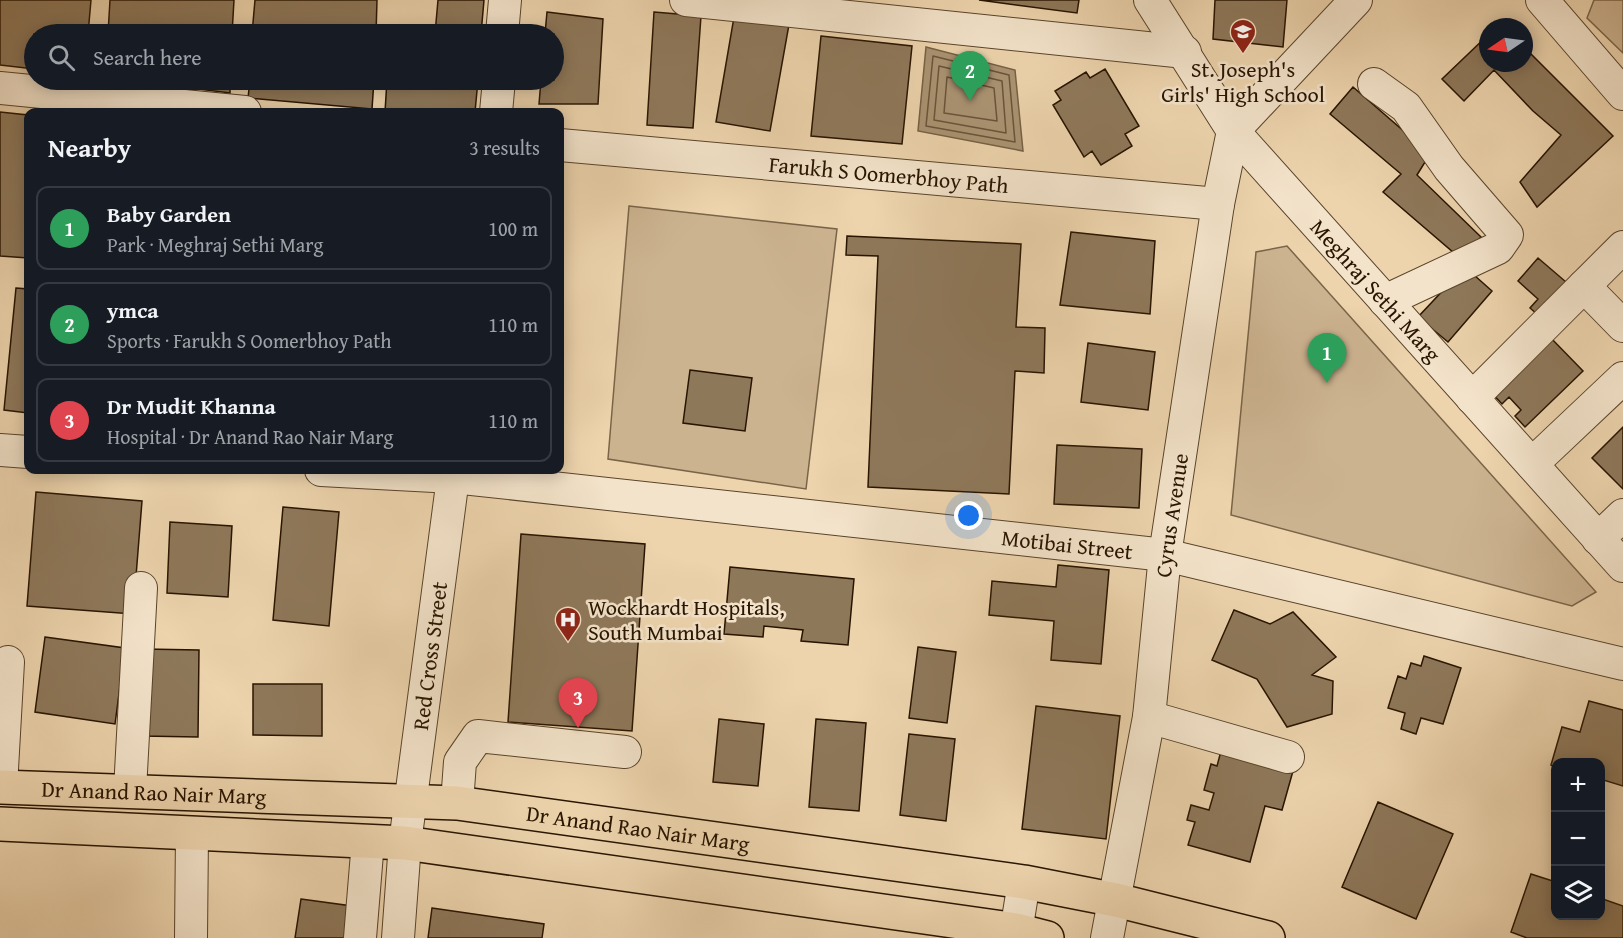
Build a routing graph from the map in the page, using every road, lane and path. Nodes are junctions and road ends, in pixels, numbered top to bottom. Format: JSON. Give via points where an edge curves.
{"nodes":[{"id":1,"x":505,"y":0,"type":"edge"},
{"id":2,"x":686,"y":0,"type":"edge"},
{"id":3,"x":1150,"y":0,"type":"edge"},
{"id":4,"x":1356,"y":0,"type":"edge"},
{"id":5,"x":1542,"y":0,"type":"edge"},
{"id":6,"x":503,"y":24,"type":"edge"},
{"id":7,"x":1185,"y":52,"type":"junction"},
{"id":8,"x":1374,"y":84,"type":"dead end"},
{"id":9,"x":0,"y":88,"type":"edge"},
{"id":10,"x":498,"y":90,"type":"edge"},
{"id":11,"x":1623,"y":94,"type":"edge"},
{"id":12,"x":204,"y":108,"type":"edge"},
{"id":13,"x":496,"y":108,"type":"edge"},
{"id":14,"x":1233,"y":131,"type":"junction"},
{"id":15,"x":564,"y":145,"type":"edge"},
{"id":16,"x":1218,"y":204,"type":"junction"},
{"id":17,"x":1623,"y":247,"type":"edge"},
{"id":18,"x":1584,"y":286,"type":"junction"},
{"id":19,"x":1385,"y":301,"type":"junction"},
{"id":20,"x":1623,"y":326,"type":"edge"},
{"id":21,"x":1623,"y":378,"type":"edge"},
{"id":22,"x":1472,"y":398,"type":"junction"},
{"id":23,"x":0,"y":450,"type":"edge"},
{"id":24,"x":24,"y":452,"type":"edge"},
{"id":25,"x":1532,"y":464,"type":"junction"},
{"id":26,"x":454,"y":474,"type":"edge"},
{"id":27,"x":463,"y":474,"type":"edge"},
{"id":28,"x":1623,"y":515,"type":"edge"},
{"id":29,"x":1598,"y":539,"type":"junction"},
{"id":30,"x":1165,"y":555,"type":"junction"},
{"id":31,"x":1623,"y":566,"type":"edge"},
{"id":32,"x":141,"y":588,"type":"dead end"},
{"id":33,"x":8,"y":662,"type":"dead end"},
{"id":34,"x":1623,"y":664,"type":"edge"},
{"id":35,"x":1149,"y":717,"type":"junction"},
{"id":36,"x":2,"y":739,"type":"edge"},
{"id":37,"x":625,"y":752,"type":"dead end"},
{"id":38,"x":1288,"y":757,"type":"dead end"},
{"id":39,"x":1,"y":787,"type":"edge"},
{"id":40,"x":130,"y":790,"type":"junction"},
{"id":41,"x":411,"y":801,"type":"junction"},
{"id":42,"x":457,"y":803,"type":"junction"},
{"id":43,"x":0,"y":824,"type":"edge"},
{"id":44,"x":192,"y":833,"type":"junction"},
{"id":45,"x":368,"y":841,"type":"junction"},
{"id":46,"x":405,"y":843,"type":"junction"},
{"id":47,"x":1024,"y":882,"type":"junction"},
{"id":48,"x":1116,"y":900,"type":"junction"},
{"id":49,"x":1016,"y":934,"type":"edge"},
{"id":50,"x":191,"y":938,"type":"edge"},
{"id":51,"x":360,"y":938,"type":"edge"},
{"id":52,"x":398,"y":938,"type":"edge"},
{"id":53,"x":1047,"y":938,"type":"edge"},
{"id":54,"x":1107,"y":938,"type":"edge"},
{"id":55,"x":1268,"y":938,"type":"edge"}],
"edges":[{"from":1,"to":6,"type":"street"},
{"from":2,"to":7,"type":"street"},
{"from":3,"to":7,"type":"street","name":"Meghraj Sethi Marg"},
{"from":4,"to":14,"type":"street"},
{"from":5,"to":11,"type":"street"},
{"from":7,"to":14,"type":"street","name":"Meghraj Sethi Marg"},
{"from":8,"to":19,"type":"street","via":[[1406,107],[1449,168],[1507,235],[1498,248]]},
{"from":9,"to":12,"type":"street"},
{"from":10,"to":13,"type":"street"},
{"from":14,"to":16,"type":"street","name":"Cyrus Avenue"},
{"from":14,"to":19,"type":"street","name":"Meghraj Sethi Marg"},
{"from":15,"to":16,"type":"street","name":"Farukh S Oomerbhoy Path"},
{"from":16,"to":30,"type":"street","name":"Cyrus Avenue"},
{"from":17,"to":18,"type":"street"},
{"from":18,"to":20,"type":"street"},
{"from":18,"to":22,"type":"street"},
{"from":19,"to":22,"type":"street","name":"Meghraj Sethi Marg"},
{"from":21,"to":25,"type":"street"},
{"from":22,"to":25,"type":"street","name":"Meghraj Sethi Marg"},
{"from":23,"to":24,"type":"street"},
{"from":25,"to":29,"type":"street","name":"Meghraj Sethi Marg"},
{"from":26,"to":41,"type":"street","name":"Red Cross Street"},
{"from":27,"to":30,"type":"street","name":"Motibai Street"},
{"from":28,"to":29,"type":"street"},
{"from":29,"to":31,"type":"street","name":"Meghraj Sethi Marg"},
{"from":30,"to":34,"type":"street","name":"Motibai Street"},
{"from":30,"to":35,"type":"street","name":"Cyrus Avenue"},
{"from":32,"to":40,"type":"street"},
{"from":33,"to":36,"type":"street"},
{"from":35,"to":38,"type":"street"},
{"from":35,"to":48,"type":"street","name":"Cyrus Avenue"},
{"from":36,"to":39,"type":"street"},
{"from":37,"to":42,"type":"street","via":[[478,736],[460,762]]},
{"from":39,"to":40,"type":"main road","name":"Dr Anand Rao Nair Marg"},
{"from":40,"to":41,"type":"main road","name":"Dr Anand Rao Nair Marg"},
{"from":41,"to":42,"type":"main road","name":"Dr Anand Rao Nair Marg"},
{"from":41,"to":46,"type":"street","name":"Red Cross Street"},
{"from":42,"to":47,"type":"main road","name":"Dr Anand Rao Nair Marg"},
{"from":43,"to":44,"type":"main road","name":"Dr Anand Rao Nair Marg"},
{"from":44,"to":45,"type":"main road","name":"Dr Anand Rao Nair Marg"},
{"from":44,"to":50,"type":"street"},
{"from":45,"to":46,"type":"main road","name":"Dr Anand Rao Nair Marg"},
{"from":45,"to":51,"type":"street"},
{"from":46,"to":49,"type":"main road","name":"Dr Anand Rao Nair Marg"},
{"from":46,"to":52,"type":"street","name":"Red Cross Street"},
{"from":47,"to":48,"type":"main road","name":"Dr Anand Rao Nair Marg"},
{"from":47,"to":49,"type":"street"},
{"from":48,"to":54,"type":"street","name":"Cyrus Avenue"},
{"from":48,"to":55,"type":"main road","name":"Dr Anand Rao Nair Marg"},
{"from":49,"to":53,"type":"main road","name":"Dr Anand Rao Nair Marg"}]}
